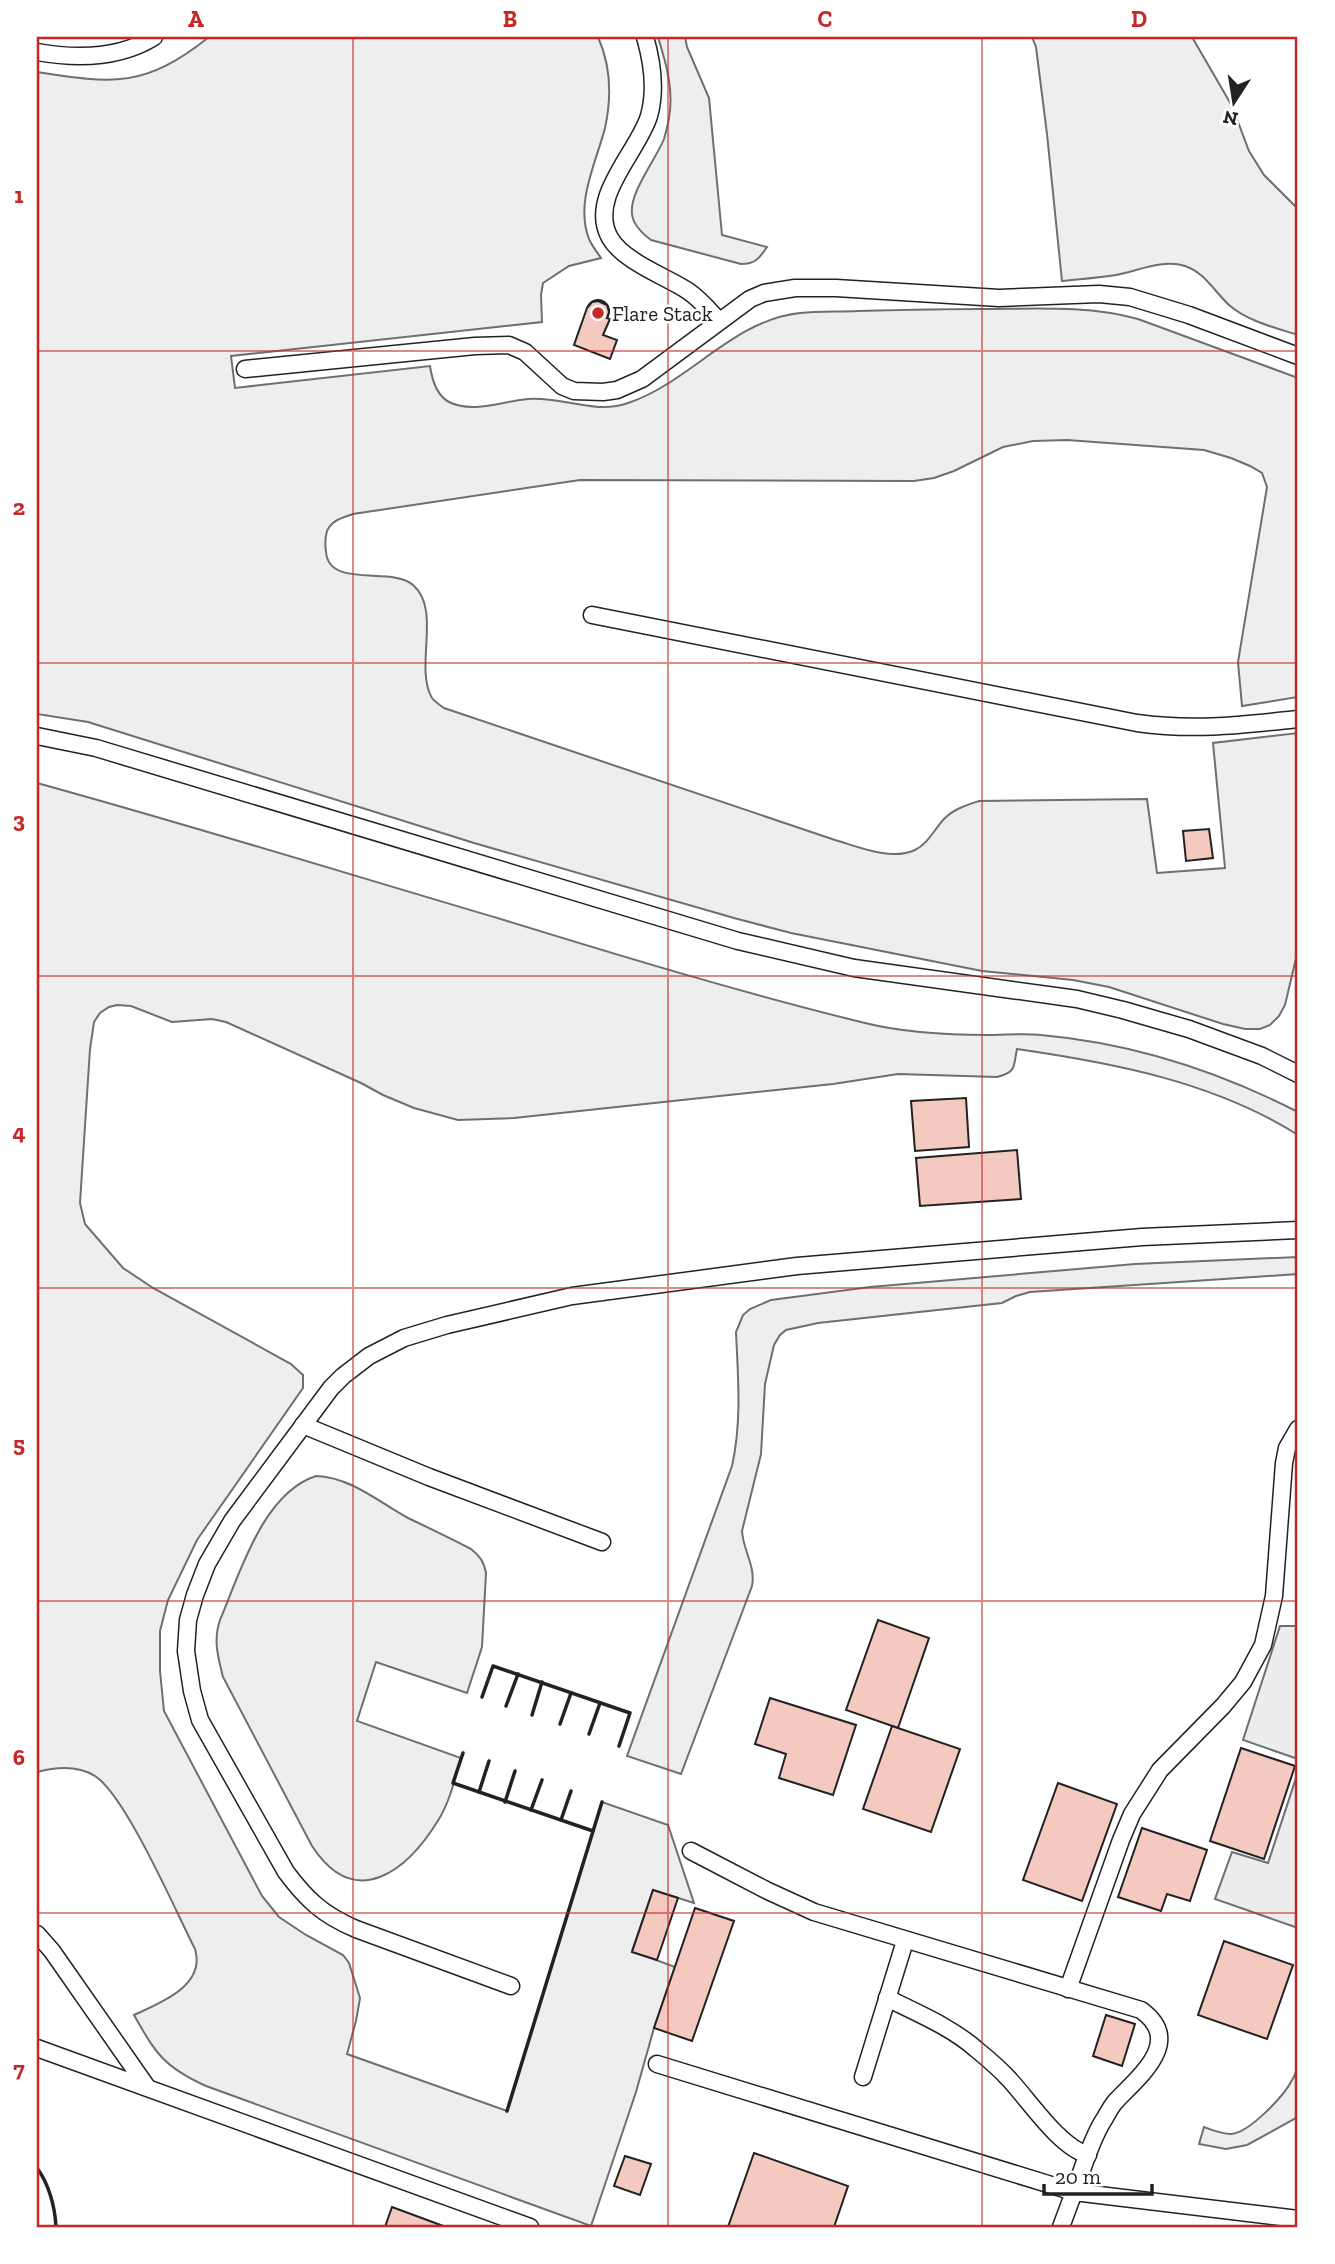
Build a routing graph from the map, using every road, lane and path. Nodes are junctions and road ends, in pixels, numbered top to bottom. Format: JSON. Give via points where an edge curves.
{"nodes":[{"id":1,"x":155,"y":37,"type":"edge"},
{"id":2,"x":645,"y":37,"type":"edge"},
{"id":3,"x":37,"y":52,"type":"edge"},
{"id":4,"x":719,"y":321,"type":"junction"},
{"id":5,"x":1298,"y":356,"type":"edge"},
{"id":6,"x":245,"y":369,"type":"dead end"},
{"id":7,"x":592,"y":615,"type":"dead end"},
{"id":8,"x":1298,"y":719,"type":"edge"},
{"id":9,"x":37,"y":736,"type":"edge"},
{"id":10,"x":1298,"y":1074,"type":"edge"},
{"id":11,"x":1298,"y":1230,"type":"edge"},
{"id":12,"x":303,"y":1424,"type":"junction"},
{"id":13,"x":1298,"y":1429,"type":"edge"},
{"id":14,"x":602,"y":1542,"type":"dead end"},
{"id":15,"x":691,"y":1851,"type":"dead end"},
{"id":16,"x":37,"y":1934,"type":"edge"},
{"id":17,"x":905,"y":1941,"type":"junction"},
{"id":18,"x":510,"y":1986,"type":"dead end"},
{"id":19,"x":1068,"y":1989,"type":"junction"},
{"id":20,"x":887,"y":1998,"type":"junction"},
{"id":21,"x":37,"y":2048,"type":"edge"},
{"id":22,"x":657,"y":2064,"type":"dead end"},
{"id":23,"x":863,"y":2077,"type":"dead end"},
{"id":24,"x":146,"y":2087,"type":"junction"},
{"id":25,"x":1088,"y":2155,"type":"junction"},
{"id":26,"x":1074,"y":2192,"type":"junction"},
{"id":27,"x":1298,"y":2218,"type":"edge"},
{"id":28,"x":530,"y":2227,"type":"edge"},
{"id":29,"x":1061,"y":2227,"type":"edge"}],
"edges":[{"from":1,"to":3,"type":"lane","via":[[104,55]]},
{"from":2,"to":4,"type":"lane","via":[[652,101],[639,138],[609,189],[605,227],[622,253],[690,292]]},
{"from":4,"to":5,"type":"lane","via":[[757,296],[795,288],[999,298],[1099,294],[1130,297],[1189,314]]},
{"from":4,"to":6,"type":"lane","via":[[642,379],[603,392],[562,386],[525,352],[509,345]]},
{"from":7,"to":8,"type":"lane","via":[[1137,723],[1216,728]]},
{"from":9,"to":10,"type":"lane","via":[[96,748],[738,941],[854,968],[1077,999],[1189,1029]]},
{"from":11,"to":12,"type":"lane","via":[[1142,1237],[797,1266],[572,1297],[447,1325],[387,1345],[343,1376]]},
{"from":12,"to":14,"type":"lane"},
{"from":12,"to":18,"type":"lane","via":[[232,1521],[207,1563],[195,1595],[186,1651],[200,1720],[286,1872],[314,1905],[338,1921]]},
{"from":13,"to":19,"type":"lane","via":[[1283,1463],[1274,1596],[1263,1645],[1243,1682],[1160,1770],[1132,1814]]},
{"from":15,"to":17,"type":"lane","via":[[814,1912]]},
{"from":16,"to":24,"type":"lane"},
{"from":17,"to":19,"type":"lane"},
{"from":17,"to":20,"type":"lane"},
{"from":19,"to":25,"type":"lane","via":[[1141,2010],[1152,2018],[1159,2039],[1154,2058],[1112,2105]]},
{"from":20,"to":23,"type":"lane"},
{"from":20,"to":25,"type":"lane","via":[[974,2046],[1066,2143]]},
{"from":21,"to":24,"type":"lane"},
{"from":22,"to":26,"type":"lane"},
{"from":24,"to":28,"type":"lane"},
{"from":25,"to":26,"type":"lane"},
{"from":26,"to":27,"type":"lane"},
{"from":26,"to":29,"type":"lane"}]}
